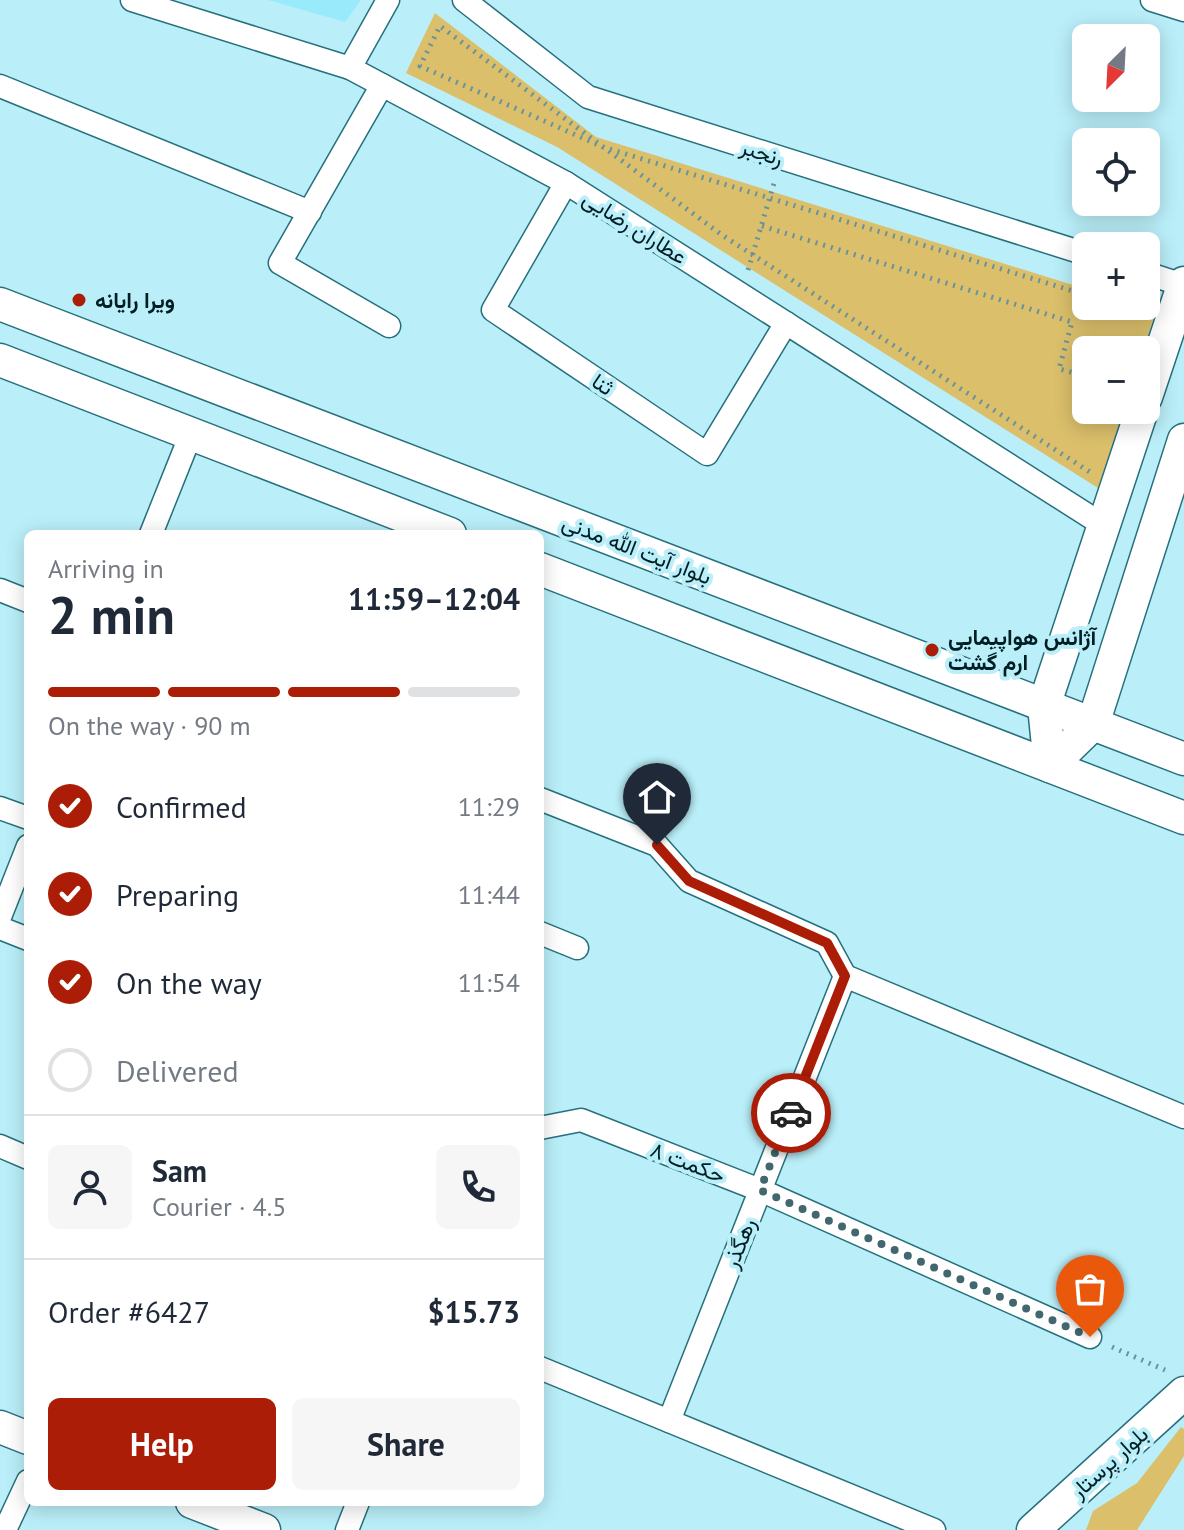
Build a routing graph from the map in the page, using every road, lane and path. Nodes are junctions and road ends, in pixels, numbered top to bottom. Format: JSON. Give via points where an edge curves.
{"nodes":[{"id":1,"x":132,"y":0,"type":"edge"},
{"id":2,"x":388,"y":0,"type":"edge"},
{"id":3,"x":464,"y":0,"type":"edge"},
{"id":4,"x":1152,"y":0,"type":"edge"},
{"id":5,"x":1184,"y":10,"type":"edge"},
{"id":6,"x":350,"y":68,"type":"junction"},
{"id":7,"x":382,"y":85,"type":"junction"},
{"id":8,"x":0,"y":86,"type":"edge"},
{"id":9,"x":603,"y":147,"type":"junction"},
{"id":10,"x":779,"y":158,"type":"junction"},
{"id":11,"x":566,"y":183,"type":"junction"},
{"id":12,"x":771,"y":198,"type":"junction"},
{"id":13,"x":310,"y":212,"type":"junction"},
{"id":14,"x":762,"y":226,"type":"junction"},
{"id":15,"x":1072,"y":250,"type":"edge"},
{"id":16,"x":753,"y":255,"type":"junction"},
{"id":17,"x":1160,"y":277,"type":"edge"},
{"id":18,"x":1184,"y":284,"type":"edge"},
{"id":19,"x":1072,"y":291,"type":"edge"},
{"id":20,"x":741,"y":294,"type":"junction"},
{"id":21,"x":0,"y":304,"type":"edge"},
{"id":22,"x":786,"y":323,"type":"junction"},
{"id":23,"x":389,"y":326,"type":"dead end"},
{"id":24,"x":1160,"y":355,"type":"edge"},
{"id":25,"x":0,"y":360,"type":"edge"},
{"id":26,"x":1072,"y":372,"type":"edge"},
{"id":27,"x":1137,"y":424,"type":"edge"},
{"id":28,"x":191,"y":434,"type":"junction"},
{"id":29,"x":1184,"y":440,"type":"edge"},
{"id":30,"x":1094,"y":475,"type":"dead end"},
{"id":31,"x":1103,"y":525,"type":"junction"},
{"id":32,"x":153,"y":530,"type":"edge"},
{"id":33,"x":440,"y":530,"type":"edge"},
{"id":34,"x":544,"y":571,"type":"edge"},
{"id":35,"x":0,"y":590,"type":"edge"},
{"id":36,"x":24,"y":599,"type":"edge"},
{"id":37,"x":1044,"y":706,"type":"junction"},
{"id":38,"x":1093,"y":724,"type":"junction"},
{"id":39,"x":1184,"y":759,"type":"edge"},
{"id":40,"x":1050,"y":766,"type":"junction"},
{"id":41,"x":544,"y":801,"type":"edge"},
{"id":42,"x":0,"y":808,"type":"edge"},
{"id":43,"x":24,"y":817,"type":"edge"},
{"id":44,"x":1184,"y":818,"type":"edge"},
{"id":45,"x":24,"y":856,"type":"edge"},
{"id":46,"x":0,"y":917,"type":"edge"},
{"id":47,"x":0,"y":928,"type":"edge"},
{"id":48,"x":544,"y":935,"type":"edge"},
{"id":49,"x":24,"y":937,"type":"edge"},
{"id":50,"x":577,"y":948,"type":"dead end"},
{"id":51,"x":845,"y":976,"type":"junction"},
{"id":52,"x":1184,"y":1117,"type":"edge"},
{"id":53,"x":544,"y":1127,"type":"edge"},
{"id":54,"x":0,"y":1146,"type":"edge"},
{"id":55,"x":24,"y":1156,"type":"edge"},
{"id":56,"x":760,"y":1190,"type":"junction"},
{"id":57,"x":1090,"y":1337,"type":"joint"},
{"id":58,"x":544,"y":1370,"type":"edge"},
{"id":59,"x":1177,"y":1383,"type":"edge"},
{"id":60,"x":669,"y":1421,"type":"junction"},
{"id":61,"x":0,"y":1427,"type":"edge"},
{"id":62,"x":24,"y":1436,"type":"edge"},
{"id":63,"x":24,"y":1490,"type":"edge"},
{"id":64,"x":202,"y":1506,"type":"edge"},
{"id":65,"x":356,"y":1506,"type":"edge"},
{"id":66,"x":5,"y":1530,"type":"edge"},
{"id":67,"x":264,"y":1530,"type":"edge"},
{"id":68,"x":347,"y":1530,"type":"edge"},
{"id":69,"x":934,"y":1530,"type":"edge"},
{"id":70,"x":1033,"y":1530,"type":"edge"}],
"edges":[{"from":1,"to":6,"type":"street","name":"عطاران رضایی"},
{"from":2,"to":6,"type":"street"},
{"from":3,"to":10,"type":"street","name":"رنجبر","via":[[588,97]]},
{"from":4,"to":5,"type":"street"},
{"from":6,"to":7,"type":"street","name":"عطاران رضایی"},
{"from":7,"to":11,"type":"street","name":"عطاران رضایی"},
{"from":7,"to":13,"type":"street"},
{"from":8,"to":13,"type":"street"},
{"from":9,"to":9,"type":"path","via":[[578,128],[440,26],[420,66]]},
{"from":9,"to":12,"type":"path"},
{"from":9,"to":16,"type":"path"},
{"from":10,"to":12,"type":"path"},
{"from":10,"to":15,"type":"street","name":"رنجبر"},
{"from":11,"to":20,"type":"street","name":"عطاران رضایی"},
{"from":11,"to":22,"type":"street","name":"ثنا","via":[[493,310],[707,454]]},
{"from":12,"to":14,"type":"path"},
{"from":12,"to":19,"type":"path"},
{"from":13,"to":23,"type":"street","via":[[280,263]]},
{"from":14,"to":16,"type":"path"},
{"from":14,"to":26,"type":"path","via":[[1072,322],[1059,369]]},
{"from":16,"to":20,"type":"path"},
{"from":16,"to":30,"type":"path"},
{"from":17,"to":18,"type":"street"},
{"from":18,"to":24,"type":"street"},
{"from":20,"to":22,"type":"street","name":"عطاران رضایی"},
{"from":21,"to":37,"type":"street","name":"بلوار آیت الله مدنی"},
{"from":22,"to":31,"type":"street","name":"عطاران رضایی"},
{"from":25,"to":28,"type":"street"},
{"from":27,"to":31,"type":"street"},
{"from":28,"to":32,"type":"street"},
{"from":28,"to":33,"type":"street"},
{"from":29,"to":38,"type":"street"},
{"from":31,"to":37,"type":"street"},
{"from":34,"to":40,"type":"street"},
{"from":35,"to":36,"type":"street"},
{"from":37,"to":38,"type":"street","name":"بلوار آیت الله مدنی"},
{"from":37,"to":40,"type":"street"},
{"from":38,"to":39,"type":"street","name":"بلوار آیت الله مدنی"},
{"from":38,"to":40,"type":"street"},
{"from":40,"to":44,"type":"street"},
{"from":41,"to":51,"type":"street","via":[[657,845],[689,881],[827,943]]},
{"from":42,"to":43,"type":"street"},
{"from":45,"to":46,"type":"street"},
{"from":47,"to":49,"type":"street"},
{"from":48,"to":50,"type":"street"},
{"from":51,"to":52,"type":"street"},
{"from":51,"to":56,"type":"street","name":"رهگذر"},
{"from":53,"to":56,"type":"street","name":"حکمت ۸","via":[[581,1120]]},
{"from":54,"to":55,"type":"street"},
{"from":56,"to":57,"type":"street","name":"حکمت ۸"},
{"from":56,"to":60,"type":"street","name":"رهگذر"},
{"from":57,"to":59,"type":"path"},
{"from":58,"to":60,"type":"street"},
{"from":59,"to":70,"type":"street","name":"بلوار پرستار"},
{"from":60,"to":69,"type":"street"},
{"from":61,"to":62,"type":"street"},
{"from":63,"to":66,"type":"street"},
{"from":64,"to":67,"type":"street"},
{"from":65,"to":68,"type":"street"}]}
